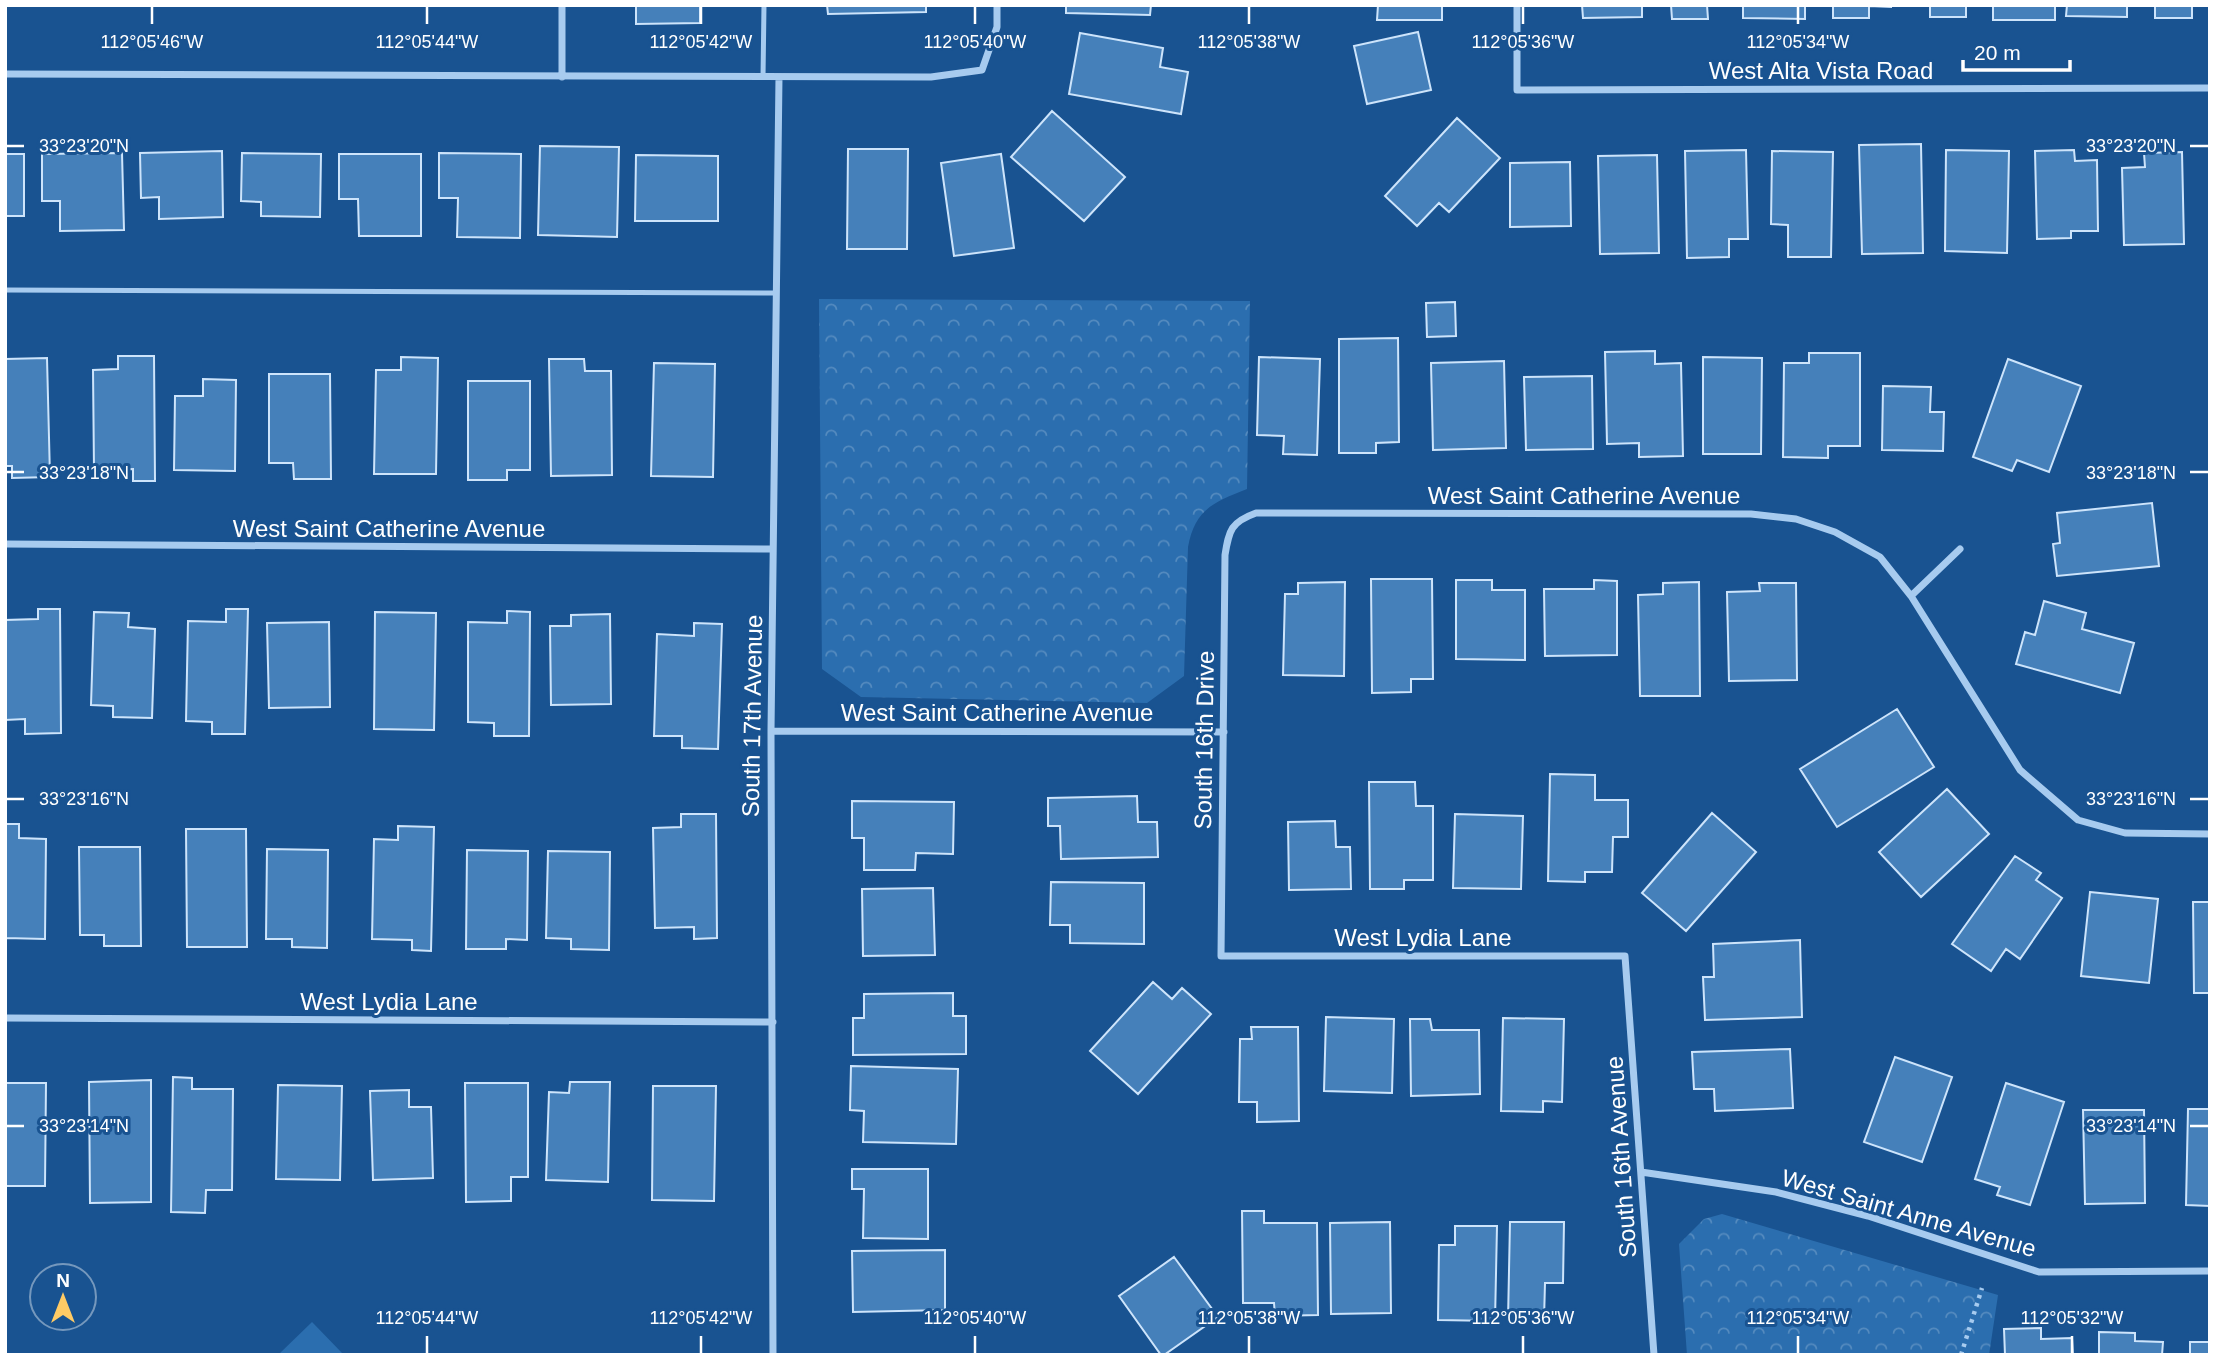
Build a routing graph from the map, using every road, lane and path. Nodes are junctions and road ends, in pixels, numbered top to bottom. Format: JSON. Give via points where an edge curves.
{"nodes":[{"id":1,"x":562,"y":5,"type":"edge"},
{"id":2,"x":764,"y":5,"type":"edge"},
{"id":3,"x":997,"y":5,"type":"edge"},
{"id":4,"x":1517,"y":5,"type":"edge"},
{"id":5,"x":5,"y":75,"type":"edge"},
{"id":6,"x":562,"y":77,"type":"junction"},
{"id":7,"x":764,"y":77,"type":"junction"},
{"id":8,"x":779,"y":77,"type":"junction"},
{"id":9,"x":2210,"y":89,"type":"edge"},
{"id":10,"x":5,"y":290,"type":"edge"},
{"id":11,"x":776,"y":293,"type":"junction"},
{"id":12,"x":1233,"y":525,"type":"joint"},
{"id":13,"x":5,"y":544,"type":"edge"},
{"id":14,"x":773,"y":549,"type":"junction"},
{"id":15,"x":1960,"y":549,"type":"dead end"},
{"id":16,"x":1911,"y":596,"type":"junction"},
{"id":17,"x":771,"y":731,"type":"junction"},
{"id":18,"x":1224,"y":732,"type":"junction"},
{"id":19,"x":2210,"y":834,"type":"edge"},
{"id":20,"x":1221,"y":956,"type":"joint"},
{"id":21,"x":1625,"y":956,"type":"joint"},
{"id":22,"x":5,"y":1018,"type":"edge"},
{"id":23,"x":773,"y":1022,"type":"junction"},
{"id":24,"x":1642,"y":1172,"type":"junction"},
{"id":25,"x":2210,"y":1271,"type":"edge"},
{"id":26,"x":1982,"y":1288,"type":"dead end"},
{"id":27,"x":773,"y":1355,"type":"edge"},
{"id":28,"x":1654,"y":1355,"type":"edge"},
{"id":29,"x":1961,"y":1355,"type":"edge"}],
"edges":[{"from":1,"to":6,"type":"street"},
{"from":2,"to":7,"type":"lane"},
{"from":3,"to":8,"type":"street","via":[[997,27],[982,70],[931,77]]},
{"from":4,"to":9,"type":"street","name":"West Alta Vista Road","via":[[1517,90]]},
{"from":5,"to":6,"type":"street"},
{"from":6,"to":7,"type":"street"},
{"from":7,"to":8,"type":"street"},
{"from":8,"to":11,"type":"street","name":"South 17th Avenue"},
{"from":10,"to":11,"type":"lane"},
{"from":11,"to":14,"type":"street","name":"South 17th Avenue"},
{"from":12,"to":16,"type":"street","name":"West Saint Catherine Avenue","via":[[1256,513],[1737,514],[1796,519],[1835,531],[1880,557]]},
{"from":12,"to":18,"type":"street","name":"South 16th Drive","via":[[1225,555]]},
{"from":13,"to":14,"type":"street","name":"West Saint Catherine Avenue"},
{"from":14,"to":17,"type":"street","name":"South 17th Avenue"},
{"from":15,"to":16,"type":"street"},
{"from":16,"to":19,"type":"street","name":"West Saint Catherine Avenue","via":[[2020,770],[2078,820],[2125,833]]},
{"from":17,"to":18,"type":"street","name":"West Saint Catherine Avenue"},
{"from":17,"to":23,"type":"street","name":"South 17th Avenue"},
{"from":18,"to":20,"type":"street","name":"South 16th Drive"},
{"from":20,"to":21,"type":"street","name":"West Lydia Lane"},
{"from":21,"to":24,"type":"street","name":"South 16th Avenue"},
{"from":22,"to":23,"type":"street","name":"West Lydia Lane"},
{"from":23,"to":27,"type":"street","name":"South 17th Avenue"},
{"from":24,"to":25,"type":"street","name":"West Saint Anne Avenue","via":[[1776,1192],[1868,1216],[2039,1272]]},
{"from":24,"to":28,"type":"street","name":"South 16th Avenue"},
{"from":26,"to":29,"type":"path"}]}
